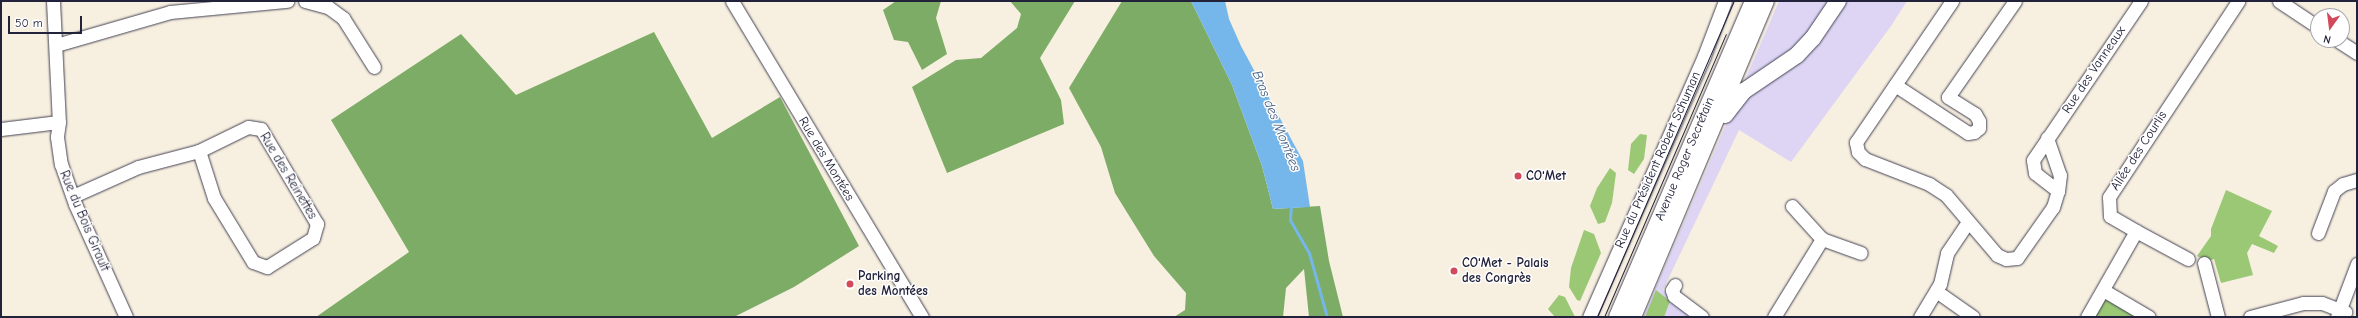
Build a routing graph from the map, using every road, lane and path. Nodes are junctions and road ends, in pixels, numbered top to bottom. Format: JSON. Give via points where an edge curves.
{"nodes":[{"id":1,"x":54,"y":1,"type":"edge"},
{"id":2,"x":287,"y":1,"type":"edge"},
{"id":3,"x":305,"y":1,"type":"edge"},
{"id":4,"x":732,"y":1,"type":"edge"},
{"id":5,"x":1725,"y":1,"type":"edge"},
{"id":6,"x":1752,"y":1,"type":"edge"},
{"id":7,"x":1766,"y":1,"type":"edge"},
{"id":8,"x":1838,"y":1,"type":"edge"},
{"id":9,"x":1952,"y":1,"type":"edge"},
{"id":10,"x":2015,"y":1,"type":"edge"},
{"id":11,"x":2141,"y":1,"type":"edge"},
{"id":12,"x":2238,"y":1,"type":"edge"},
{"id":13,"x":2278,"y":1,"type":"edge"},
{"id":14,"x":2310,"y":22,"type":"edge"},
{"id":15,"x":56,"y":45,"type":"junction"},
{"id":16,"x":374,"y":67,"type":"dead end"},
{"id":17,"x":1895,"y":85,"type":"junction"},
{"id":18,"x":1948,"y":97,"type":"junction"},
{"id":19,"x":1937,"y":113,"type":"junction"},
{"id":20,"x":59,"y":122,"type":"junction"},
{"id":21,"x":1,"y":129,"type":"edge"},
{"id":22,"x":2047,"y":138,"type":"junction"},
{"id":23,"x":1708,"y":140,"type":"junction"},
{"id":24,"x":199,"y":151,"type":"junction"},
{"id":25,"x":2357,"y":180,"type":"edge"},
{"id":26,"x":2058,"y":191,"type":"junction"},
{"id":27,"x":73,"y":196,"type":"junction"},
{"id":28,"x":1792,"y":206,"type":"dead end"},
{"id":29,"x":1968,"y":222,"type":"junction"},
{"id":30,"x":2136,"y":231,"type":"junction"},
{"id":31,"x":2318,"y":233,"type":"dead end"},
{"id":32,"x":1822,"y":239,"type":"junction"},
{"id":33,"x":1861,"y":252,"type":"dead end"},
{"id":34,"x":2188,"y":258,"type":"dead end"},
{"id":35,"x":2204,"y":263,"type":"dead end"},
{"id":36,"x":2357,"y":264,"type":"edge"},
{"id":37,"x":1675,"y":285,"type":"dead end"},
{"id":38,"x":2103,"y":290,"type":"junction"},
{"id":39,"x":1936,"y":291,"type":"junction"},
{"id":40,"x":2340,"y":313,"type":"edge"},
{"id":41,"x":126,"y":317,"type":"edge"},
{"id":42,"x":922,"y":317,"type":"edge"},
{"id":43,"x":1589,"y":317,"type":"edge"},
{"id":44,"x":1618,"y":317,"type":"edge"},
{"id":45,"x":1633,"y":317,"type":"edge"},
{"id":46,"x":1702,"y":317,"type":"edge"},
{"id":47,"x":1774,"y":317,"type":"edge"},
{"id":48,"x":1920,"y":317,"type":"edge"},
{"id":49,"x":1973,"y":317,"type":"edge"},
{"id":50,"x":2088,"y":317,"type":"edge"},
{"id":51,"x":2149,"y":317,"type":"edge"},
{"id":52,"x":2218,"y":317,"type":"edge"},
{"id":53,"x":2250,"y":317,"type":"edge"}],
"edges":[{"from":1,"to":15,"type":"street","name":"Rue du Bois Girault"},
{"from":2,"to":15,"type":"street","via":[[170,12]]},
{"from":3,"to":16,"type":"street","via":[[328,8],[343,18]]},
{"from":4,"to":42,"type":"street","name":"Rue des Montées"},
{"from":5,"to":43,"type":"street","name":"Rue du Président Robert Schuman","via":[[1704,56]]},
{"from":6,"to":44,"type":"main road","name":"Avenue Roger Secrétain"},
{"from":7,"to":23,"type":"main road","name":"Avenue Roger Secrétain"},
{"from":8,"to":23,"type":"main road","via":[[1813,38],[1797,55],[1744,91]]},
{"from":9,"to":17,"type":"street"},
{"from":10,"to":18,"type":"street"},
{"from":11,"to":22,"type":"street","name":"Rue des Vanneaux"},
{"from":12,"to":30,"type":"street","name":"Allée des Courlis","via":[[2109,197],[2110,216]]},
{"from":13,"to":14,"type":"street"},
{"from":15,"to":20,"type":"street","name":"Rue du Bois Girault"},
{"from":17,"to":19,"type":"street"},
{"from":17,"to":29,"type":"street","via":[[1856,142],[1858,152],[1865,159],[1929,184],[1946,195]]},
{"from":18,"to":19,"type":"street"},
{"from":18,"to":19,"type":"street","via":[[1975,114],[1979,120],[1979,128],[1968,133]]},
{"from":20,"to":21,"type":"street"},
{"from":20,"to":27,"type":"street","name":"Rue du Bois Girault","via":[[57,137],[61,164]]},
{"from":22,"to":26,"type":"street","via":[[2060,175]]},
{"from":22,"to":26,"type":"street","name":"Rue des Vanneaux","via":[[2033,160],[2035,173]]},
{"from":23,"to":45,"type":"main road","name":"Avenue Roger Secrétain"},
{"from":24,"to":24,"type":"street","name":"Rue des Reinettes","via":[[214,198],[253,262],[267,267],[313,238],[317,224],[261,129],[248,127]]},
{"from":24,"to":27,"type":"street","name":"Rue des Reinettes","via":[[138,167]]},
{"from":25,"to":31,"type":"street","via":[[2344,184],[2334,191]]},
{"from":26,"to":29,"type":"street","via":[[2053,207],[2017,258],[2006,259],[1997,255]]},
{"from":27,"to":41,"type":"street","name":"Rue du Bois Girault"},
{"from":28,"to":32,"type":"street"},
{"from":29,"to":39,"type":"street","via":[[1947,253]]},
{"from":30,"to":34,"type":"street"},
{"from":30,"to":38,"type":"street"},
{"from":32,"to":33,"type":"street"},
{"from":32,"to":47,"type":"street"},
{"from":35,"to":52,"type":"street"},
{"from":36,"to":40,"type":"street"},
{"from":37,"to":46,"type":"street","via":[[1672,290],[1674,296]]},
{"from":38,"to":50,"type":"street"},
{"from":38,"to":51,"type":"street"},
{"from":39,"to":48,"type":"street"},
{"from":39,"to":49,"type":"street"},
{"from":40,"to":53,"type":"street","via":[[2322,303],[2303,303]]}]}
